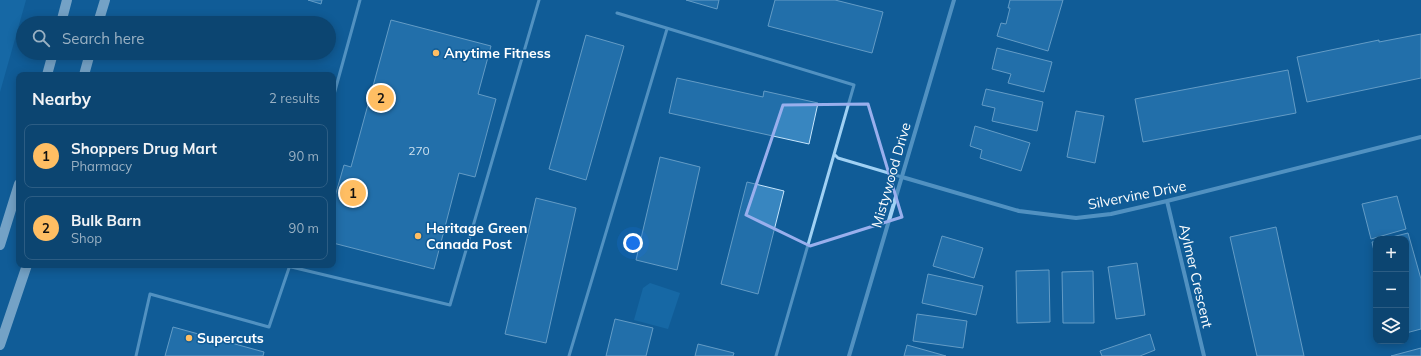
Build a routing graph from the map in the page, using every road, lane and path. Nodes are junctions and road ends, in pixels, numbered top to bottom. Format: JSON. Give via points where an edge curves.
{"nodes":[{"id":1,"x":67,"y":0,"type":"edge"},
{"id":2,"x":105,"y":0,"type":"edge"},
{"id":3,"x":360,"y":0,"type":"edge"},
{"id":4,"x":539,"y":0,"type":"edge"},
{"id":5,"x":954,"y":0,"type":"edge"},
{"id":6,"x":617,"y":13,"type":"dead end"},
{"id":7,"x":63,"y":16,"type":"edge"},
{"id":8,"x":100,"y":16,"type":"edge"},
{"id":9,"x":667,"y":29,"type":"junction"},
{"id":10,"x":51,"y":60,"type":"edge"},
{"id":11,"x":88,"y":60,"type":"edge"},
{"id":12,"x":48,"y":72,"type":"edge"},
{"id":13,"x":85,"y":72,"type":"edge"},
{"id":14,"x":336,"y":87,"type":"edge"},
{"id":15,"x":1421,"y":137,"type":"edge"},
{"id":16,"x":835,"y":155,"type":"junction"},
{"id":17,"x":902,"y":177,"type":"junction"},
{"id":18,"x":16,"y":194,"type":"edge"},
{"id":19,"x":1167,"y":201,"type":"junction"},
{"id":20,"x":0,"y":245,"type":"edge"},
{"id":21,"x":26,"y":268,"type":"edge"},
{"id":22,"x":288,"y":268,"type":"edge"},
{"id":23,"x":297,"y":268,"type":"edge"},
{"id":24,"x":0,"y":345,"type":"edge"},
{"id":25,"x":136,"y":356,"type":"edge"},
{"id":26,"x":569,"y":356,"type":"edge"},
{"id":27,"x":776,"y":356,"type":"edge"},
{"id":28,"x":849,"y":356,"type":"edge"},
{"id":29,"x":1204,"y":356,"type":"edge"}],
"edges":[{"from":1,"to":7,"type":"main road"},
{"from":2,"to":8,"type":"main road"},
{"from":3,"to":14,"type":"lane"},
{"from":4,"to":23,"type":"lane","via":[[450,305]]},
{"from":5,"to":17,"type":"street","name":"Mistywood Drive"},
{"from":6,"to":9,"type":"lane"},
{"from":9,"to":16,"type":"lane","via":[[854,85]]},
{"from":9,"to":26,"type":"lane"},
{"from":10,"to":12,"type":"main road"},
{"from":11,"to":13,"type":"main road"},
{"from":15,"to":19,"type":"street","name":"Silvervine Drive"},
{"from":16,"to":17,"type":"lane","name":"Silvervine Drive"},
{"from":16,"to":27,"type":"lane"},
{"from":17,"to":19,"type":"street","name":"Silvervine Drive","via":[[1019,211],[1076,218],[1110,214]]},
{"from":17,"to":28,"type":"street","name":"Mistywood Drive"},
{"from":18,"to":20,"type":"main road"},
{"from":19,"to":29,"type":"street","name":"Aylmer Crescent"},
{"from":21,"to":24,"type":"main road"},
{"from":22,"to":25,"type":"lane","via":[[269,327],[150,294]]}]}
